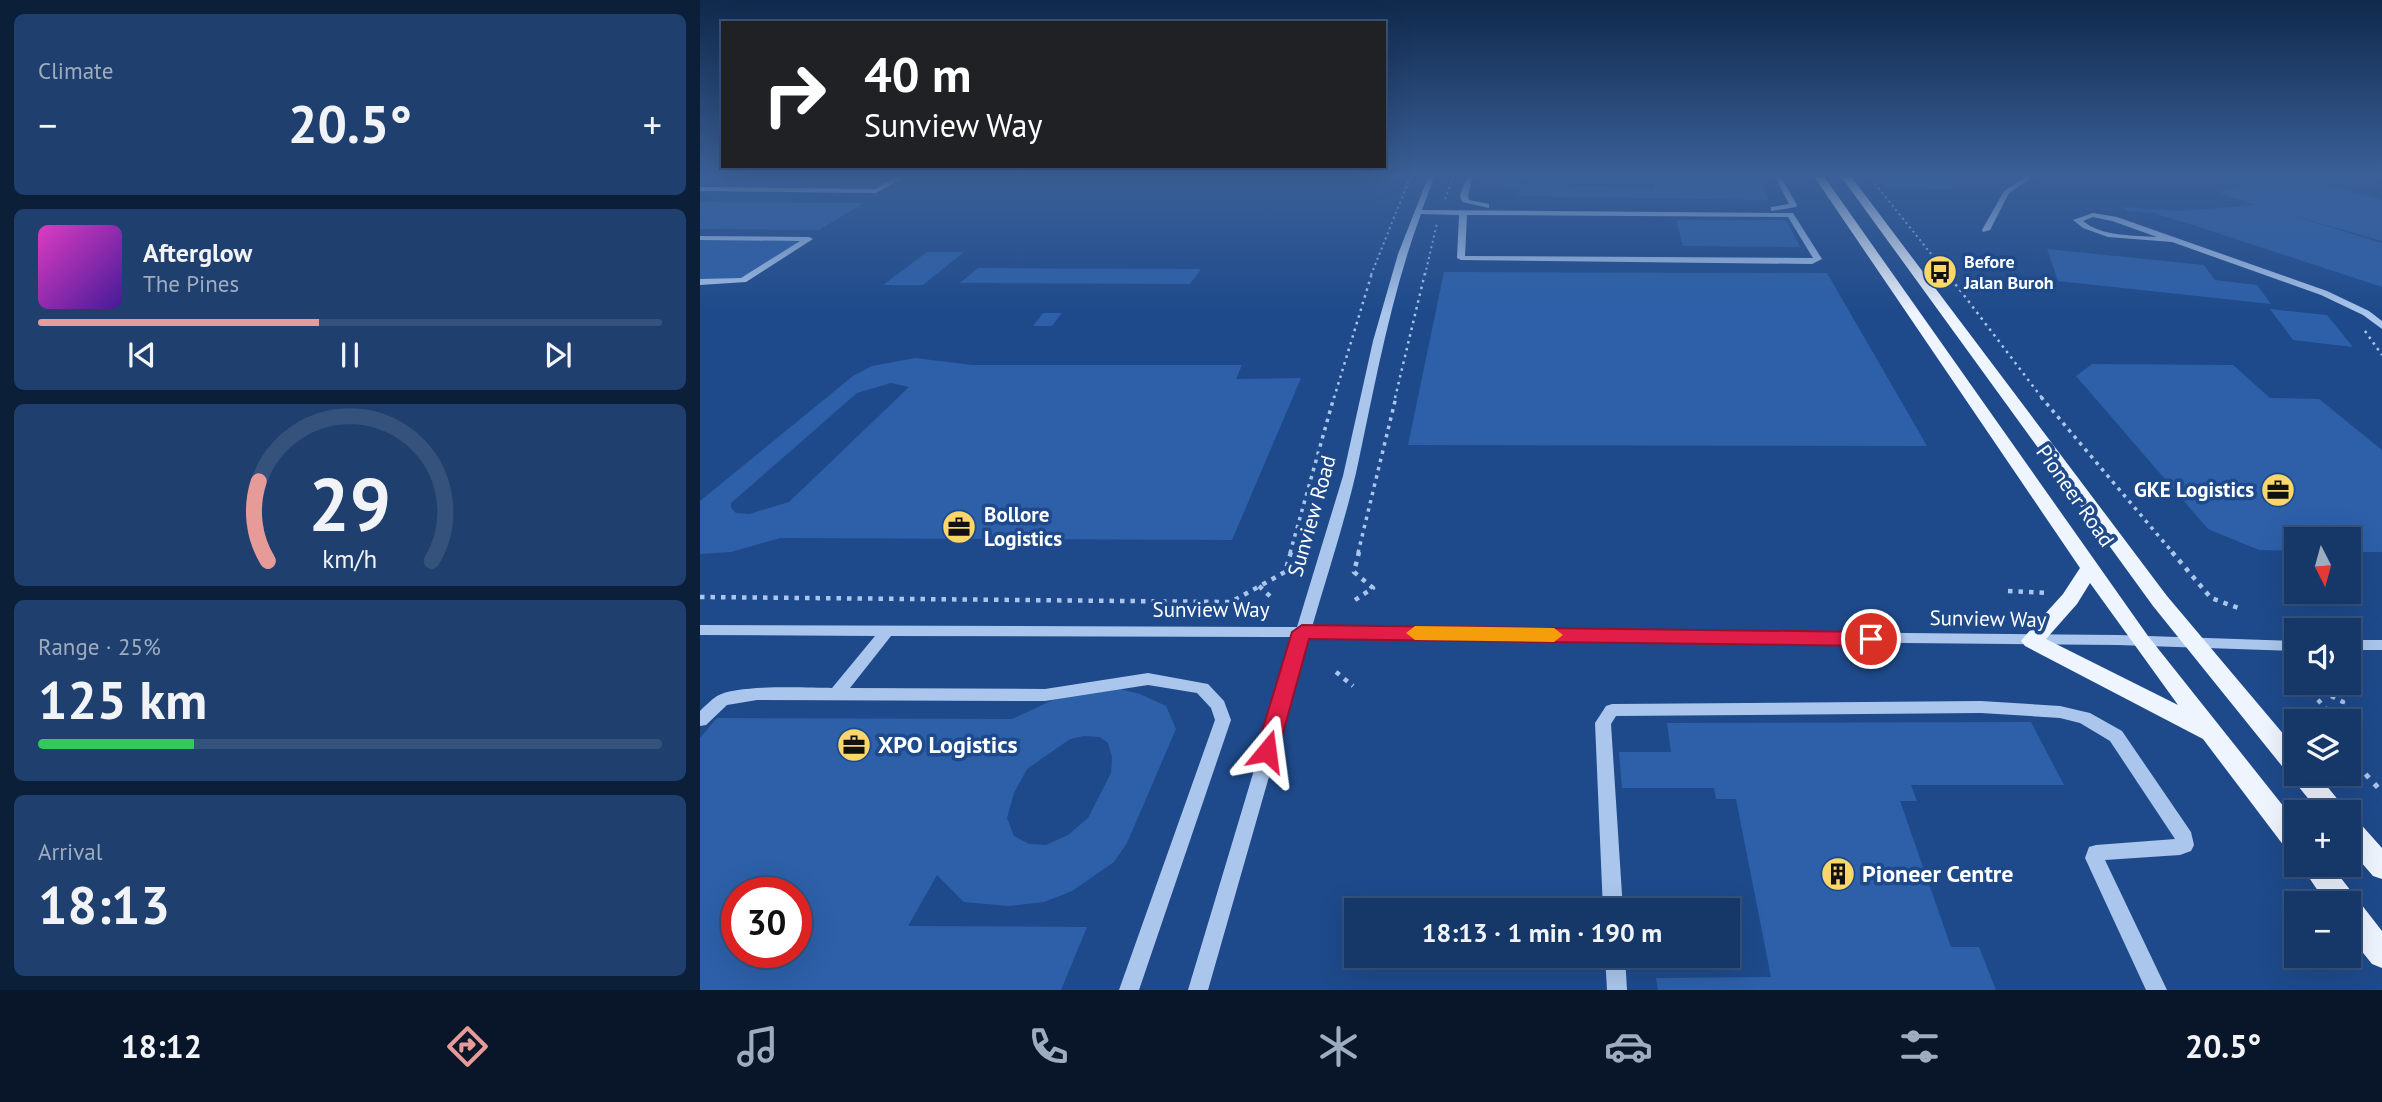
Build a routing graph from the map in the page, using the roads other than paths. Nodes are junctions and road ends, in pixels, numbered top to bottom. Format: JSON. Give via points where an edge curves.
{"nodes":[{"id":1,"x":1415,"y":221,"type":"edge"},
{"id":2,"x":1463,"y":221,"type":"edge"},
{"id":3,"x":1794,"y":221,"type":"edge"},
{"id":4,"x":1850,"y":221,"type":"edge"},
{"id":5,"x":1879,"y":221,"type":"edge"},
{"id":6,"x":1991,"y":221,"type":"edge"},
{"id":7,"x":2078,"y":221,"type":"edge"},
{"id":8,"x":2119,"y":221,"type":"edge"},
{"id":9,"x":1986,"y":230,"type":"dead end"},
{"id":10,"x":700,"y":237,"type":"edge"},
{"id":11,"x":2171,"y":240,"type":"junction"},
{"id":12,"x":700,"y":282,"type":"edge"},
{"id":13,"x":2382,"y":326,"type":"edge"},
{"id":14,"x":2091,"y":567,"type":"junction"},
{"id":15,"x":888,"y":629,"type":"junction"},
{"id":16,"x":700,"y":630,"type":"edge"},
{"id":17,"x":1302,"y":632,"type":"junction"},
{"id":18,"x":2032,"y":641,"type":"junction"},
{"id":19,"x":2141,"y":641,"type":"junction"},
{"id":20,"x":2193,"y":643,"type":"junction"},
{"id":21,"x":2361,"y":645,"type":"edge"},
{"id":22,"x":2382,"y":645,"type":"edge"},
{"id":23,"x":2284,"y":646,"type":"edge"},
{"id":24,"x":836,"y":695,"type":"junction"},
{"id":25,"x":700,"y":720,"type":"edge"},
{"id":26,"x":2214,"y":734,"type":"junction"},
{"id":27,"x":2284,"y":752,"type":"edge"},
{"id":28,"x":2312,"y":786,"type":"edge"},
{"id":29,"x":2325,"y":800,"type":"edge"},
{"id":30,"x":2284,"y":826,"type":"edge"},
{"id":31,"x":2361,"y":843,"type":"edge"},
{"id":32,"x":2382,"y":867,"type":"edge"},
{"id":33,"x":1612,"y":898,"type":"edge"},
{"id":34,"x":2361,"y":927,"type":"edge"},
{"id":35,"x":2382,"y":954,"type":"edge"},
{"id":36,"x":1616,"y":968,"type":"edge"},
{"id":37,"x":1129,"y":990,"type":"edge"},
{"id":38,"x":1198,"y":990,"type":"edge"},
{"id":39,"x":1617,"y":990,"type":"edge"},
{"id":40,"x":2157,"y":990,"type":"edge"}],
"edges":[{"from":1,"to":17,"type":"street","name":"Sunview Road","via":[[1378,341],[1349,476]]},
{"from":2,"to":3,"type":"street","via":[[1461,258],[1818,259]]},
{"from":4,"to":14,"type":"main road","name":"Pioneer Road"},
{"from":5,"to":20,"type":"main road","name":"Pioneer Road"},
{"from":6,"to":9,"type":"street"},
{"from":7,"to":11,"type":"street","via":[[2110,234]]},
{"from":8,"to":11,"type":"street"},
{"from":10,"to":12,"type":"lane","via":[[809,239],[743,280]]},
{"from":11,"to":13,"type":"street","via":[[2324,293]]},
{"from":14,"to":18,"type":"main road","via":[[2070,599]]},
{"from":14,"to":19,"type":"main road","name":"Pioneer Road"},
{"from":15,"to":16,"type":"street","name":"Sunview Way"},
{"from":15,"to":17,"type":"street","name":"Sunview Way"},
{"from":15,"to":24,"type":"street"},
{"from":17,"to":18,"type":"street","name":"Sunview Way"},
{"from":17,"to":38,"type":"street","name":"Sunview Road"},
{"from":18,"to":19,"type":"street","name":"Sunview Way"},
{"from":18,"to":26,"type":"main road"},
{"from":19,"to":20,"type":"street","name":"Sunview Way"},
{"from":19,"to":26,"type":"main road","name":"Pioneer Road"},
{"from":20,"to":23,"type":"street","name":"Sunview Way"},
{"from":20,"to":27,"type":"main road","name":"Pioneer Road"},
{"from":21,"to":22,"type":"street"},
{"from":24,"to":25,"type":"street","via":[[733,698],[714,705]]},
{"from":24,"to":37,"type":"street","via":[[1045,695],[1148,679],[1202,688],[1218,705],[1223,720]]},
{"from":26,"to":30,"type":"main road","name":"Pioneer Road"},
{"from":28,"to":29,"type":"main road"},
{"from":31,"to":32,"type":"main road"},
{"from":33,"to":40,"type":"lane","via":[[1603,723],[1612,710],[2047,709],[2084,718],[2111,731],[2185,838],[2180,847],[2102,852],[2094,858]]},
{"from":34,"to":35,"type":"main road"},
{"from":36,"to":39,"type":"street"}]}
